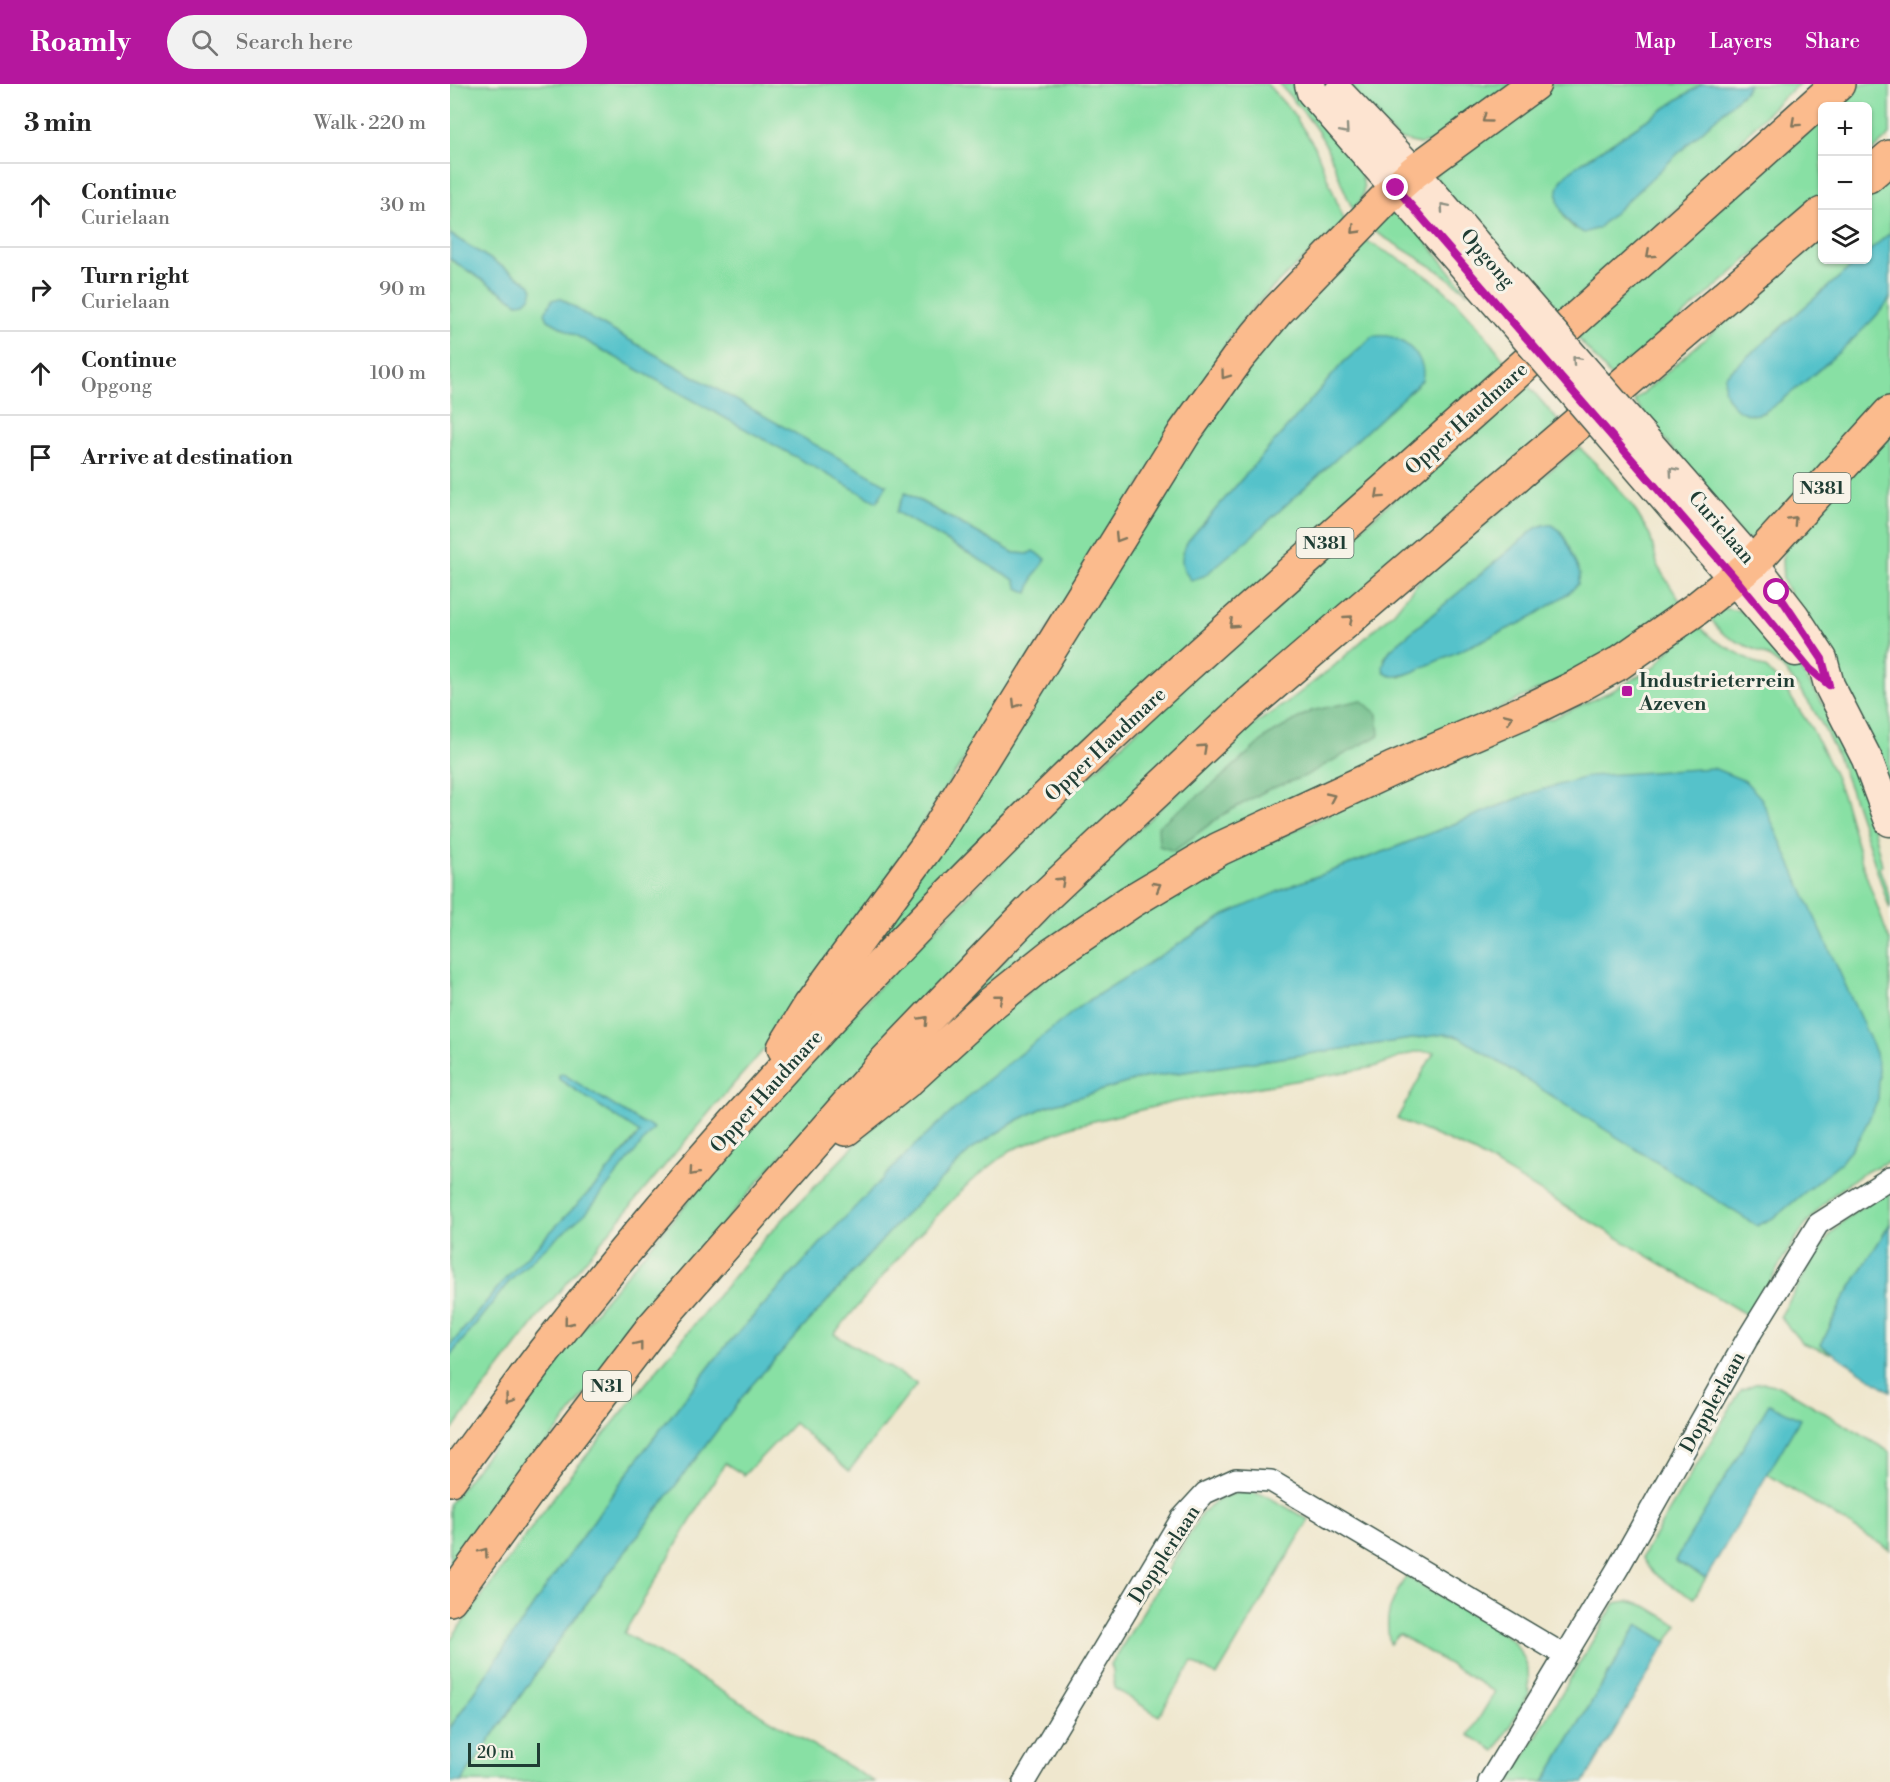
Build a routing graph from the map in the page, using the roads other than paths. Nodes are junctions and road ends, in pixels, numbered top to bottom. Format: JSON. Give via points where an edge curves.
{"nodes":[{"id":1,"x":1310,"y":84,"type":"edge"},
{"id":2,"x":1330,"y":84,"type":"edge"},
{"id":3,"x":1534,"y":84,"type":"edge"},
{"id":4,"x":1838,"y":84,"type":"edge"},
{"id":5,"x":1890,"y":157,"type":"edge"},
{"id":6,"x":1872,"y":173,"type":"edge"},
{"id":7,"x":1405,"y":180,"type":"junction"},
{"id":8,"x":1818,"y":217,"type":"edge"},
{"id":9,"x":1890,"y":413,"type":"edge"},
{"id":10,"x":1633,"y":444,"type":"joint"},
{"id":11,"x":1744,"y":570,"type":"junction"},
{"id":12,"x":1890,"y":820,"type":"edge"},
{"id":13,"x":820,"y":1013,"type":"junction"},
{"id":14,"x":896,"y":1071,"type":"junction"},
{"id":15,"x":1890,"y":1178,"type":"edge"},
{"id":16,"x":450,"y":1479,"type":"edge"},
{"id":17,"x":450,"y":1599,"type":"edge"},
{"id":18,"x":1564,"y":1656,"type":"junction"},
{"id":19,"x":1024,"y":1782,"type":"edge"},
{"id":20,"x":1489,"y":1782,"type":"edge"}],
"edges":[{"from":1,"to":7,"type":"main road","name":"Opgong","one_way":true,"via":[[1312,92]]},
{"from":2,"to":7,"type":"main road","name":"Opgong"},
{"from":3,"to":7,"type":"highway","one_way":true},
{"from":4,"to":13,"type":"highway","name":"Opper Haudmare","number":"N381","one_way":true,"via":[[1221,635],[1052,792],[880,966]]},
{"from":5,"to":6,"type":"highway"},
{"from":7,"to":10,"type":"main road","name":"Opgong","bridge":true},
{"from":7,"to":13,"type":"highway","one_way":true,"via":[[1277,311],[1191,423]]},
{"from":14,"to":8,"type":"highway","one_way":true,"via":[[1038,903],[1245,708]]},
{"from":11,"to":9,"type":"highway","number":"N381","one_way":true},
{"from":10,"to":11,"type":"main road","name":"Curielaan"},
{"from":11,"to":12,"type":"main road","name":"Curielaan","via":[[1783,600],[1822,659],[1829,685],[1867,759]]},
{"from":14,"to":11,"type":"highway","number":"N381","one_way":true,"via":[[1052,955],[1219,849],[1576,687],[1696,609]]},
{"from":13,"to":16,"type":"highway","name":"Opper Haudmare","one_way":true,"via":[[745,1112],[544,1352]]},
{"from":17,"to":14,"type":"highway","number":"N31","one_way":true,"via":[[653,1327],[777,1184]]},
{"from":15,"to":18,"type":"street","name":"Dopplerlaan","via":[[1818,1224]]},
{"from":18,"to":19,"type":"street","name":"Dopplerlaan","via":[[1271,1481],[1236,1479],[1205,1493],[1182,1518]]},
{"from":18,"to":20,"type":"street","name":"Dopplerlaan"}]}
